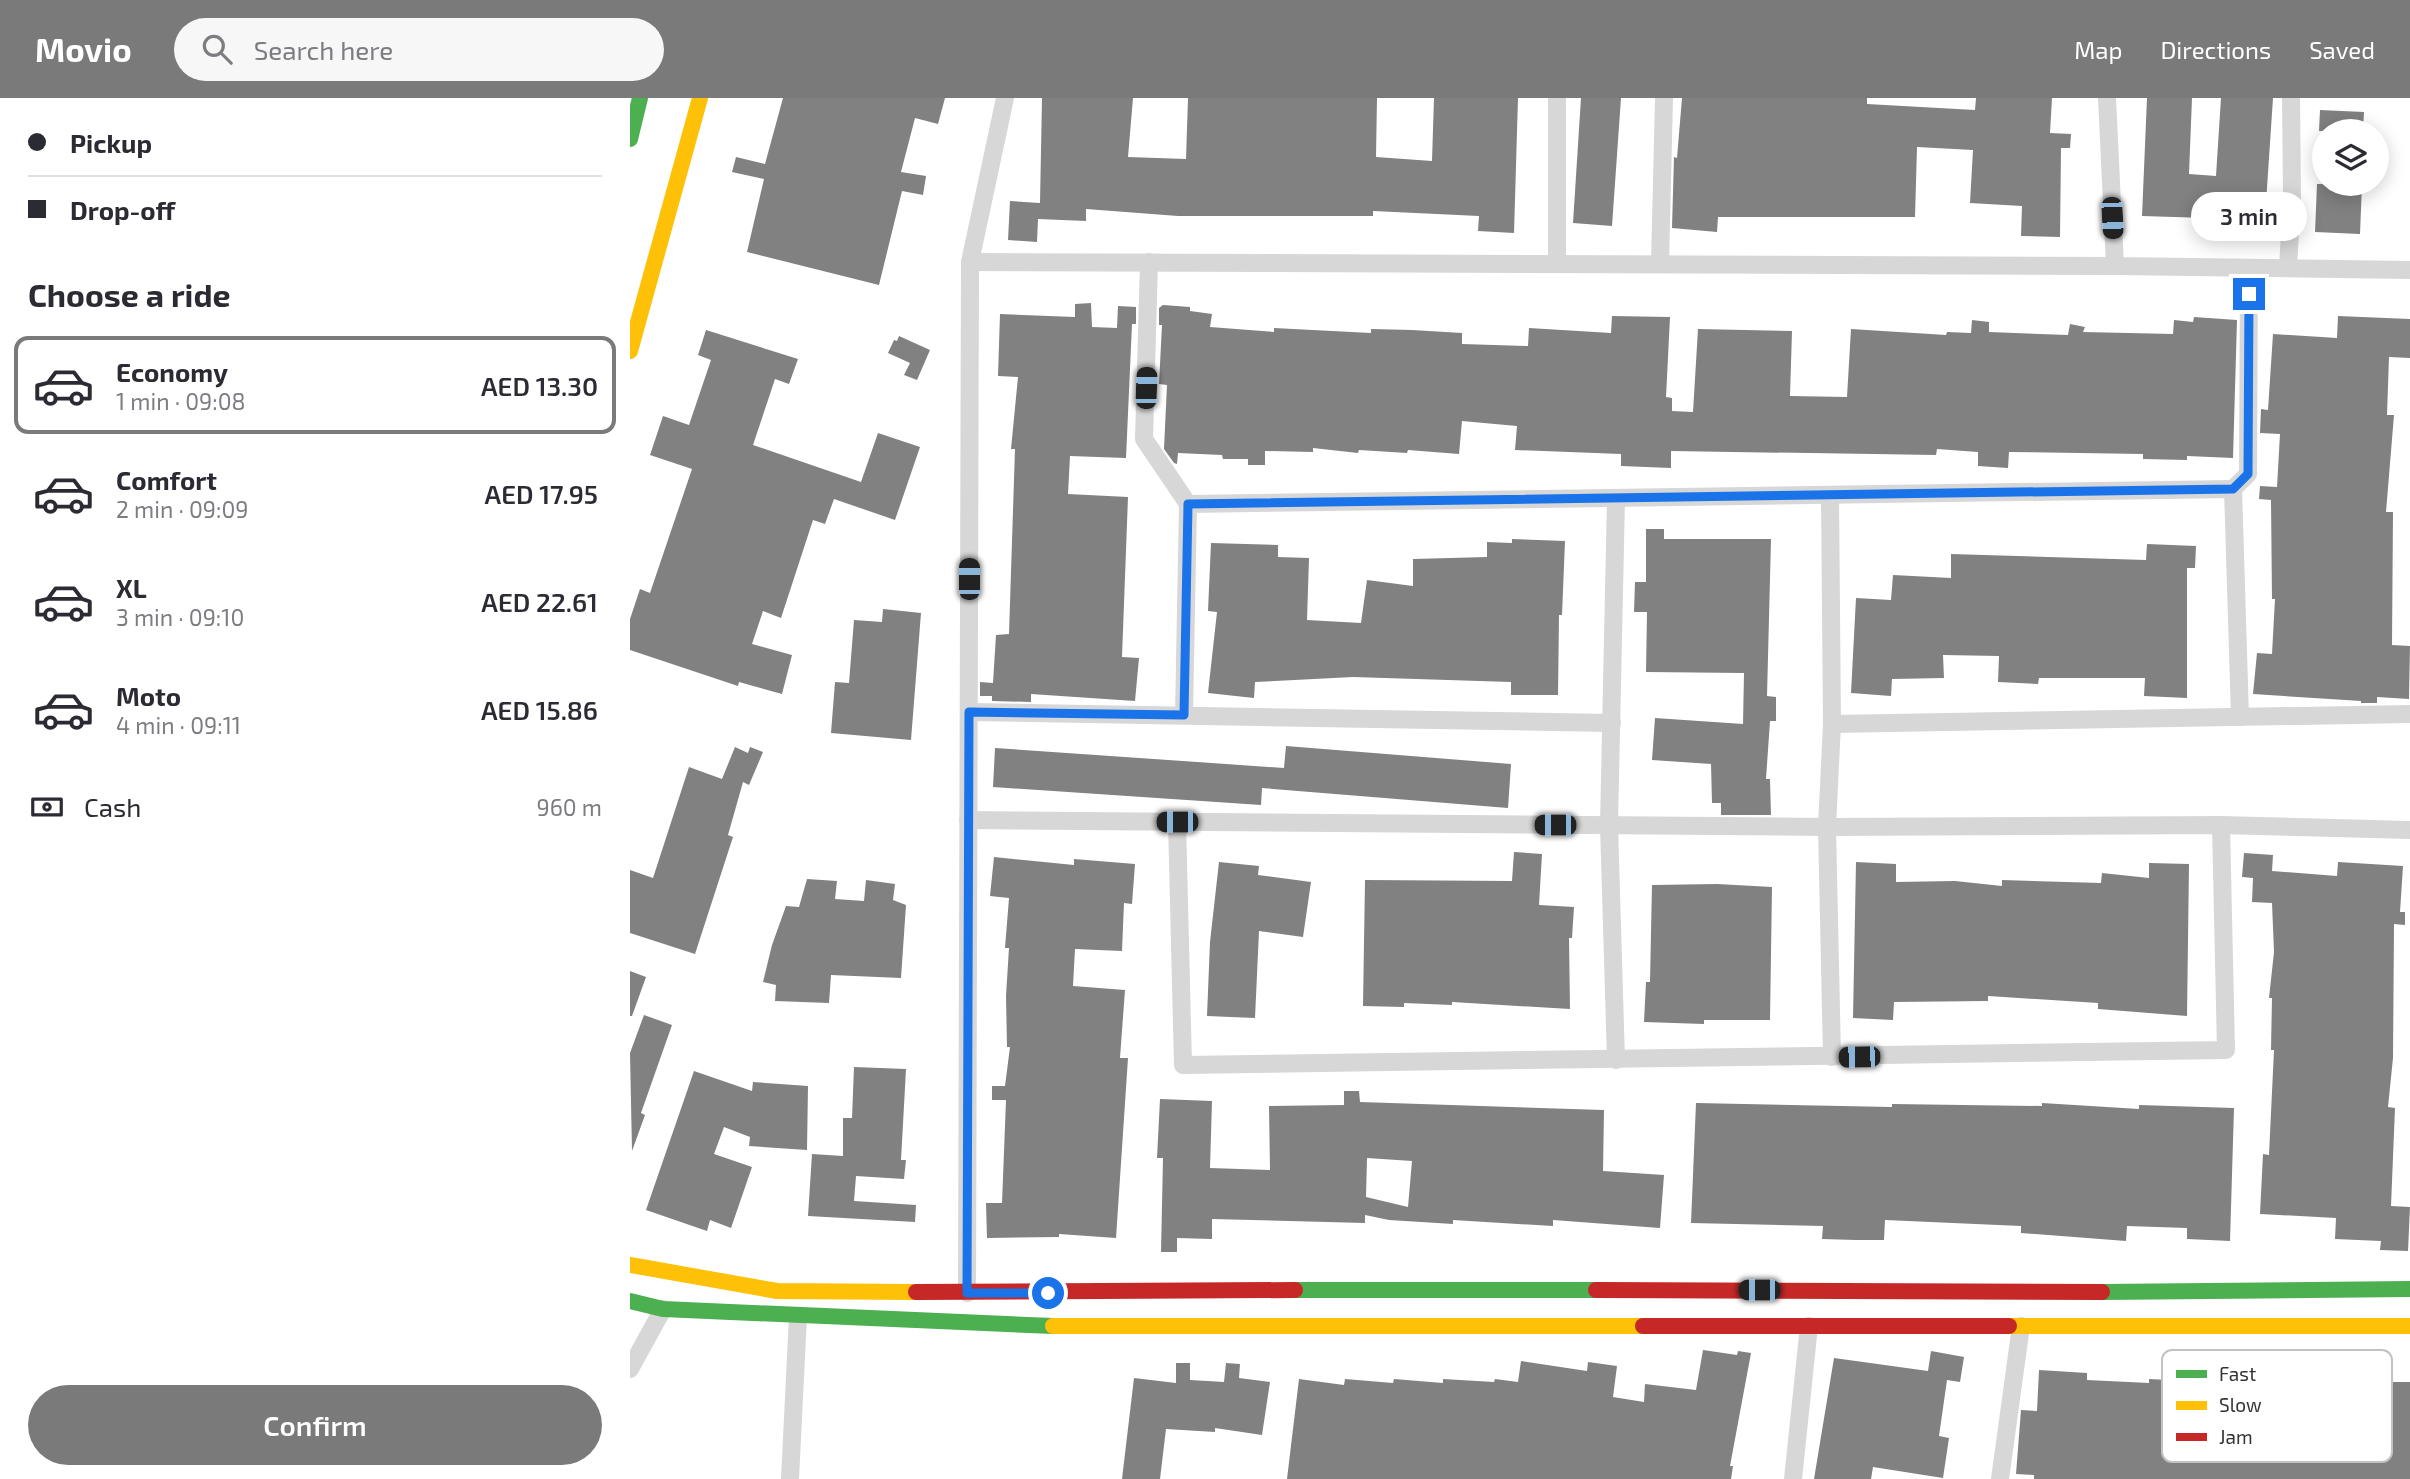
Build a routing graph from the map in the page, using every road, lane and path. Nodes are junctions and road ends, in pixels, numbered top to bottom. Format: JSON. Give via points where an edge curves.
{"nodes":[{"id":1,"x":640,"y":98,"type":"edge"},
{"id":2,"x":700,"y":98,"type":"edge"},
{"id":3,"x":1005,"y":98,"type":"edge"},
{"id":4,"x":1557,"y":98,"type":"edge"},
{"id":5,"x":1664,"y":98,"type":"edge"},
{"id":6,"x":2107,"y":98,"type":"edge"},
{"id":7,"x":2291,"y":98,"type":"edge"},
{"id":8,"x":631,"y":136,"type":"edge"},
{"id":9,"x":630,"y":151,"type":"edge"},
{"id":10,"x":970,"y":262,"type":"junction"},
{"id":11,"x":1149,"y":262,"type":"junction"},
{"id":12,"x":1557,"y":264,"type":"junction"},
{"id":13,"x":1660,"y":264,"type":"junction"},
{"id":14,"x":2115,"y":266,"type":"junction"},
{"id":15,"x":2249,"y":268,"type":"junction"},
{"id":16,"x":2288,"y":268,"type":"junction"},
{"id":17,"x":2410,"y":270,"type":"edge"},
{"id":18,"x":630,"y":351,"type":"edge"},
{"id":19,"x":2233,"y":489,"type":"junction"},
{"id":20,"x":1830,"y":495,"type":"junction"},
{"id":21,"x":1616,"y":498,"type":"junction"},
{"id":22,"x":1188,"y":504,"type":"junction"},
{"id":23,"x":969,"y":712,"type":"junction"},
{"id":24,"x":2410,"y":714,"type":"edge"},
{"id":25,"x":1184,"y":715,"type":"junction"},
{"id":26,"x":2240,"y":717,"type":"junction"},
{"id":27,"x":1612,"y":723,"type":"junction"},
{"id":28,"x":1832,"y":724,"type":"junction"},
{"id":29,"x":968,"y":820,"type":"junction"},
{"id":30,"x":1177,"y":822,"type":"junction"},
{"id":31,"x":1609,"y":825,"type":"junction"},
{"id":32,"x":2221,"y":825,"type":"junction"},
{"id":33,"x":1827,"y":827,"type":"junction"},
{"id":34,"x":2410,"y":830,"type":"edge"},
{"id":35,"x":1832,"y":1057,"type":"junction"},
{"id":36,"x":1616,"y":1060,"type":"junction"},
{"id":37,"x":630,"y":1265,"type":"edge"},
{"id":38,"x":2410,"y":1289,"type":"edge"},
{"id":39,"x":967,"y":1293,"type":"junction"},
{"id":40,"x":630,"y":1301,"type":"edge"},
{"id":41,"x":663,"y":1309,"type":"junction"},
{"id":42,"x":798,"y":1316,"type":"junction"},
{"id":43,"x":1808,"y":1326,"type":"junction"},
{"id":44,"x":2021,"y":1326,"type":"junction"},
{"id":45,"x":2410,"y":1326,"type":"edge"},
{"id":46,"x":630,"y":1369,"type":"edge"},
{"id":47,"x":790,"y":1479,"type":"edge"},
{"id":48,"x":1793,"y":1479,"type":"edge"},
{"id":49,"x":2000,"y":1479,"type":"edge"}],
"edges":[{"from":1,"to":8,"type":"main road"},
{"from":2,"to":18,"type":"main road"},
{"from":3,"to":10,"type":"street"},
{"from":4,"to":12,"type":"street"},
{"from":5,"to":13,"type":"street"},
{"from":6,"to":14,"type":"street"},
{"from":7,"to":16,"type":"street"},
{"from":8,"to":9,"type":"main road"},
{"from":10,"to":11,"type":"street"},
{"from":10,"to":23,"type":"street"},
{"from":11,"to":12,"type":"street"},
{"from":11,"to":22,"type":"street","via":[[1144,439]]},
{"from":12,"to":13,"type":"street"},
{"from":13,"to":14,"type":"street"},
{"from":14,"to":15,"type":"street"},
{"from":15,"to":16,"type":"street"},
{"from":15,"to":19,"type":"street","via":[[2248,474]]},
{"from":16,"to":17,"type":"street"},
{"from":19,"to":20,"type":"street"},
{"from":19,"to":26,"type":"street"},
{"from":20,"to":21,"type":"street"},
{"from":20,"to":28,"type":"street"},
{"from":21,"to":22,"type":"street"},
{"from":21,"to":27,"type":"street"},
{"from":22,"to":25,"type":"street"},
{"from":23,"to":25,"type":"street"},
{"from":23,"to":29,"type":"street"},
{"from":24,"to":26,"type":"street"},
{"from":25,"to":27,"type":"street"},
{"from":26,"to":28,"type":"street"},
{"from":27,"to":31,"type":"street"},
{"from":28,"to":33,"type":"street"},
{"from":29,"to":30,"type":"street"},
{"from":29,"to":39,"type":"street"},
{"from":30,"to":31,"type":"street"},
{"from":30,"to":36,"type":"street","via":[[1183,1065]]},
{"from":31,"to":33,"type":"street"},
{"from":31,"to":36,"type":"street"},
{"from":32,"to":33,"type":"street"},
{"from":32,"to":34,"type":"street"},
{"from":32,"to":35,"type":"street","via":[[2226,1050]]},
{"from":33,"to":35,"type":"street"},
{"from":35,"to":36,"type":"street"},
{"from":37,"to":39,"type":"main road","via":[[777,1291]]},
{"from":38,"to":39,"type":"main road"},
{"from":40,"to":41,"type":"main road"},
{"from":41,"to":42,"type":"main road"},
{"from":41,"to":46,"type":"street"},
{"from":42,"to":43,"type":"main road","via":[[1021,1326]]},
{"from":42,"to":47,"type":"street"},
{"from":43,"to":44,"type":"main road"},
{"from":43,"to":48,"type":"street"},
{"from":44,"to":45,"type":"main road"},
{"from":44,"to":49,"type":"street"}]}
